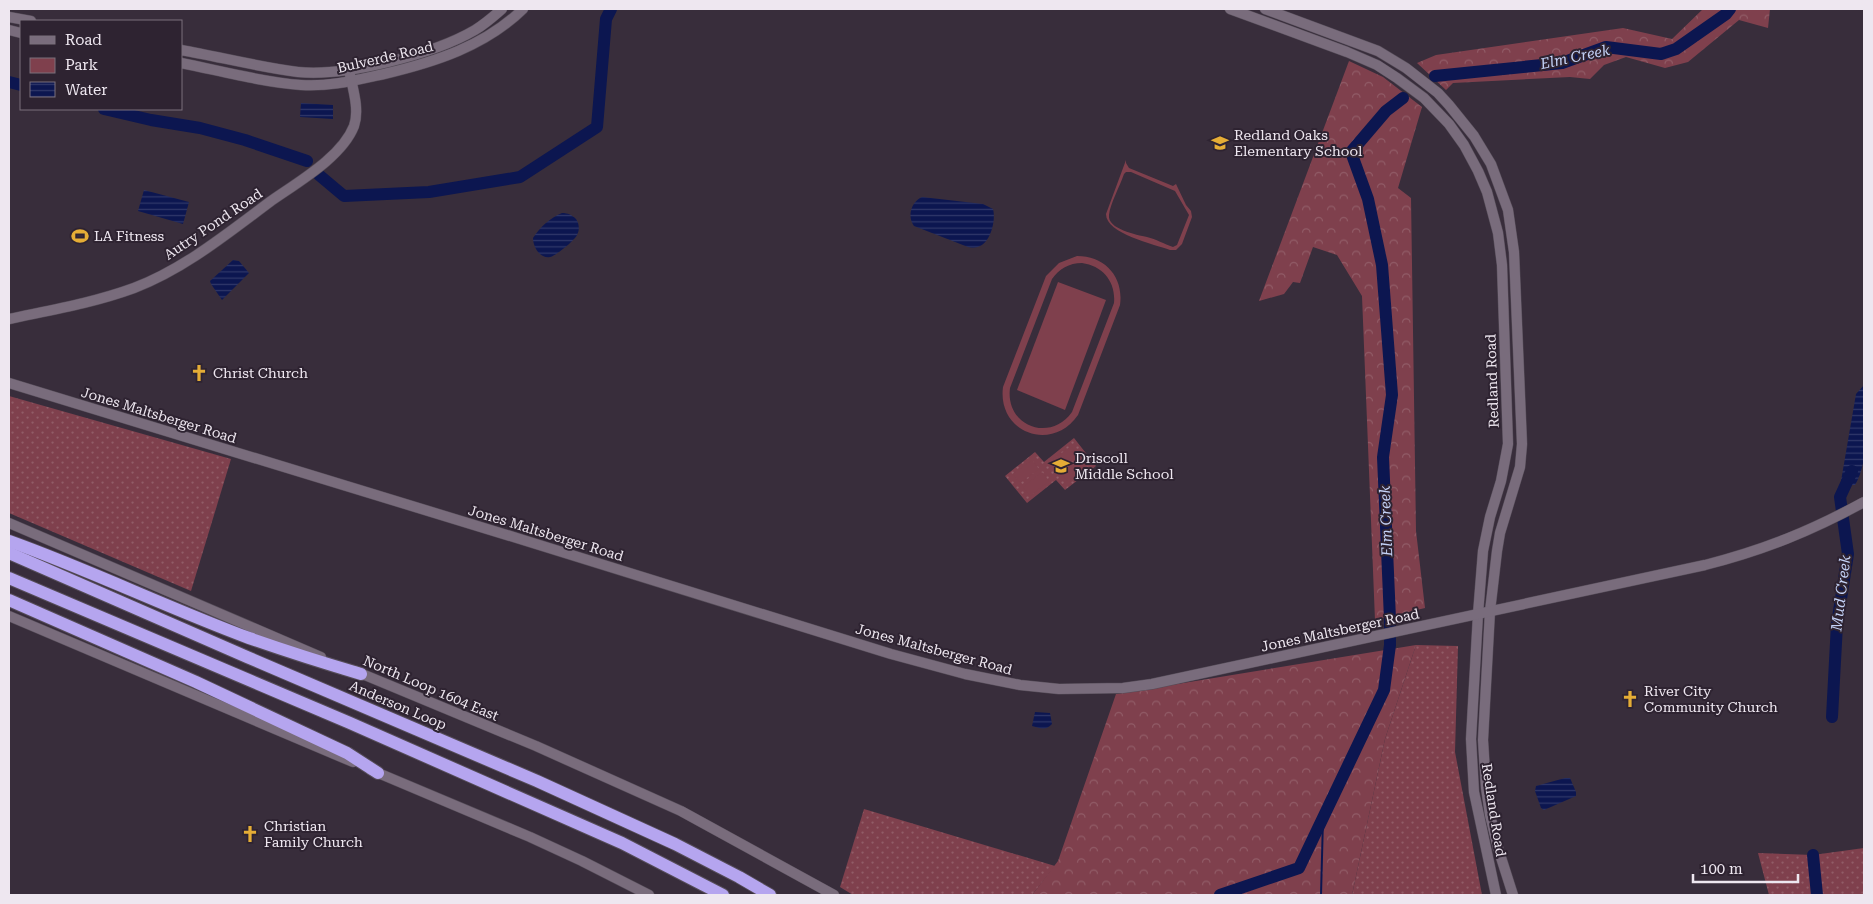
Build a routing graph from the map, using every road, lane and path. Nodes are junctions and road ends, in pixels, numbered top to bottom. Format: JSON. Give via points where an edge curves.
{"nodes":[{"id":1,"x":502,"y":9,"type":"edge"},
{"id":2,"x":523,"y":9,"type":"edge"},
{"id":3,"x":1230,"y":9,"type":"edge"},
{"id":4,"x":1265,"y":9,"type":"edge"},
{"id":5,"x":9,"y":17,"type":"edge"},
{"id":6,"x":26,"y":20,"type":"edge"},
{"id":7,"x":182,"y":50,"type":"edge"},
{"id":8,"x":182,"y":63,"type":"edge"},
{"id":9,"x":349,"y":70,"type":"junction"},
{"id":10,"x":351,"y":82,"type":"junction"},
{"id":11,"x":9,"y":318,"type":"edge"},
{"id":12,"x":9,"y":383,"type":"edge"},
{"id":13,"x":1864,"y":502,"type":"edge"},
{"id":14,"x":9,"y":523,"type":"edge"},
{"id":15,"x":9,"y":541,"type":"edge"},
{"id":16,"x":9,"y":553,"type":"edge"},
{"id":17,"x":9,"y":578,"type":"edge"},
{"id":18,"x":9,"y":600,"type":"edge"},
{"id":19,"x":1490,"y":611,"type":"junction"},
{"id":20,"x":1478,"y":614,"type":"junction"},
{"id":21,"x":9,"y":616,"type":"edge"},
{"id":22,"x":361,"y":674,"type":"junction"},
{"id":23,"x":378,"y":773,"type":"junction"},
{"id":24,"x":649,"y":895,"type":"edge"},
{"id":25,"x":723,"y":895,"type":"edge"},
{"id":26,"x":770,"y":895,"type":"edge"},
{"id":27,"x":834,"y":895,"type":"edge"},
{"id":28,"x":1496,"y":895,"type":"edge"},
{"id":29,"x":1513,"y":895,"type":"edge"}],
"edges":[{"from":1,"to":9,"type":"main road","name":"Bulverde Road","via":[[476,29],[443,46]]},
{"from":2,"to":10,"type":"main road","name":"Bulverde Road","via":[[493,34],[463,50],[422,66]]},
{"from":3,"to":20,"type":"main road","name":"Redland Road","via":[[1347,52],[1397,78],[1424,98],[1449,124],[1464,145],[1487,192],[1498,233],[1502,265],[1508,444],[1487,532]]},
{"from":4,"to":19,"type":"main road","name":"Redland Road","via":[[1378,52],[1423,80],[1449,104],[1474,136],[1491,164],[1500,188],[1508,210],[1514,252],[1522,444],[1517,479],[1500,533]]},
{"from":5,"to":6,"type":"main road"},
{"from":7,"to":9,"type":"main road","name":"Bulverde Road","via":[[299,72]]},
{"from":8,"to":10,"type":"main road","name":"Bulverde Road","via":[[301,85]]},
{"from":9,"to":10,"type":"main road","name":"Autry Pond Road"},
{"from":10,"to":11,"type":"main road","name":"Autry Pond Road","via":[[355,102],[354,124],[337,151],[194,257],[134,288],[88,302]]},
{"from":12,"to":20,"type":"main road","name":"Jones Maltsberger Road","via":[[855,643],[995,681],[1059,689],[1152,684]]},
{"from":13,"to":19,"type":"main road","name":"Jones Maltsberger Road","via":[[1811,530],[1741,556]]},
{"from":14,"to":22,"type":"main road","name":"North Loop 1604 East"},
{"from":15,"to":22,"type":"highway","via":[[248,637]]},
{"from":16,"to":26,"type":"highway","name":"Anderson Loop","via":[[546,784],[675,844]]},
{"from":17,"to":25,"type":"highway","via":[[622,842]]},
{"from":18,"to":23,"type":"highway","via":[[238,701],[347,753]]},
{"from":19,"to":20,"type":"main road","name":"Jones Maltsberger Road"},
{"from":19,"to":29,"type":"main road","name":"Redland Road","via":[[1483,740],[1486,788],[1498,848]]},
{"from":20,"to":28,"type":"main road","name":"Redland Road","via":[[1472,773]]},
{"from":21,"to":23,"type":"main road"},
{"from":22,"to":27,"type":"main road","name":"North Loop 1604 East","via":[[536,746],[681,811]]},
{"from":23,"to":24,"type":"main road","via":[[539,841]]}]}
